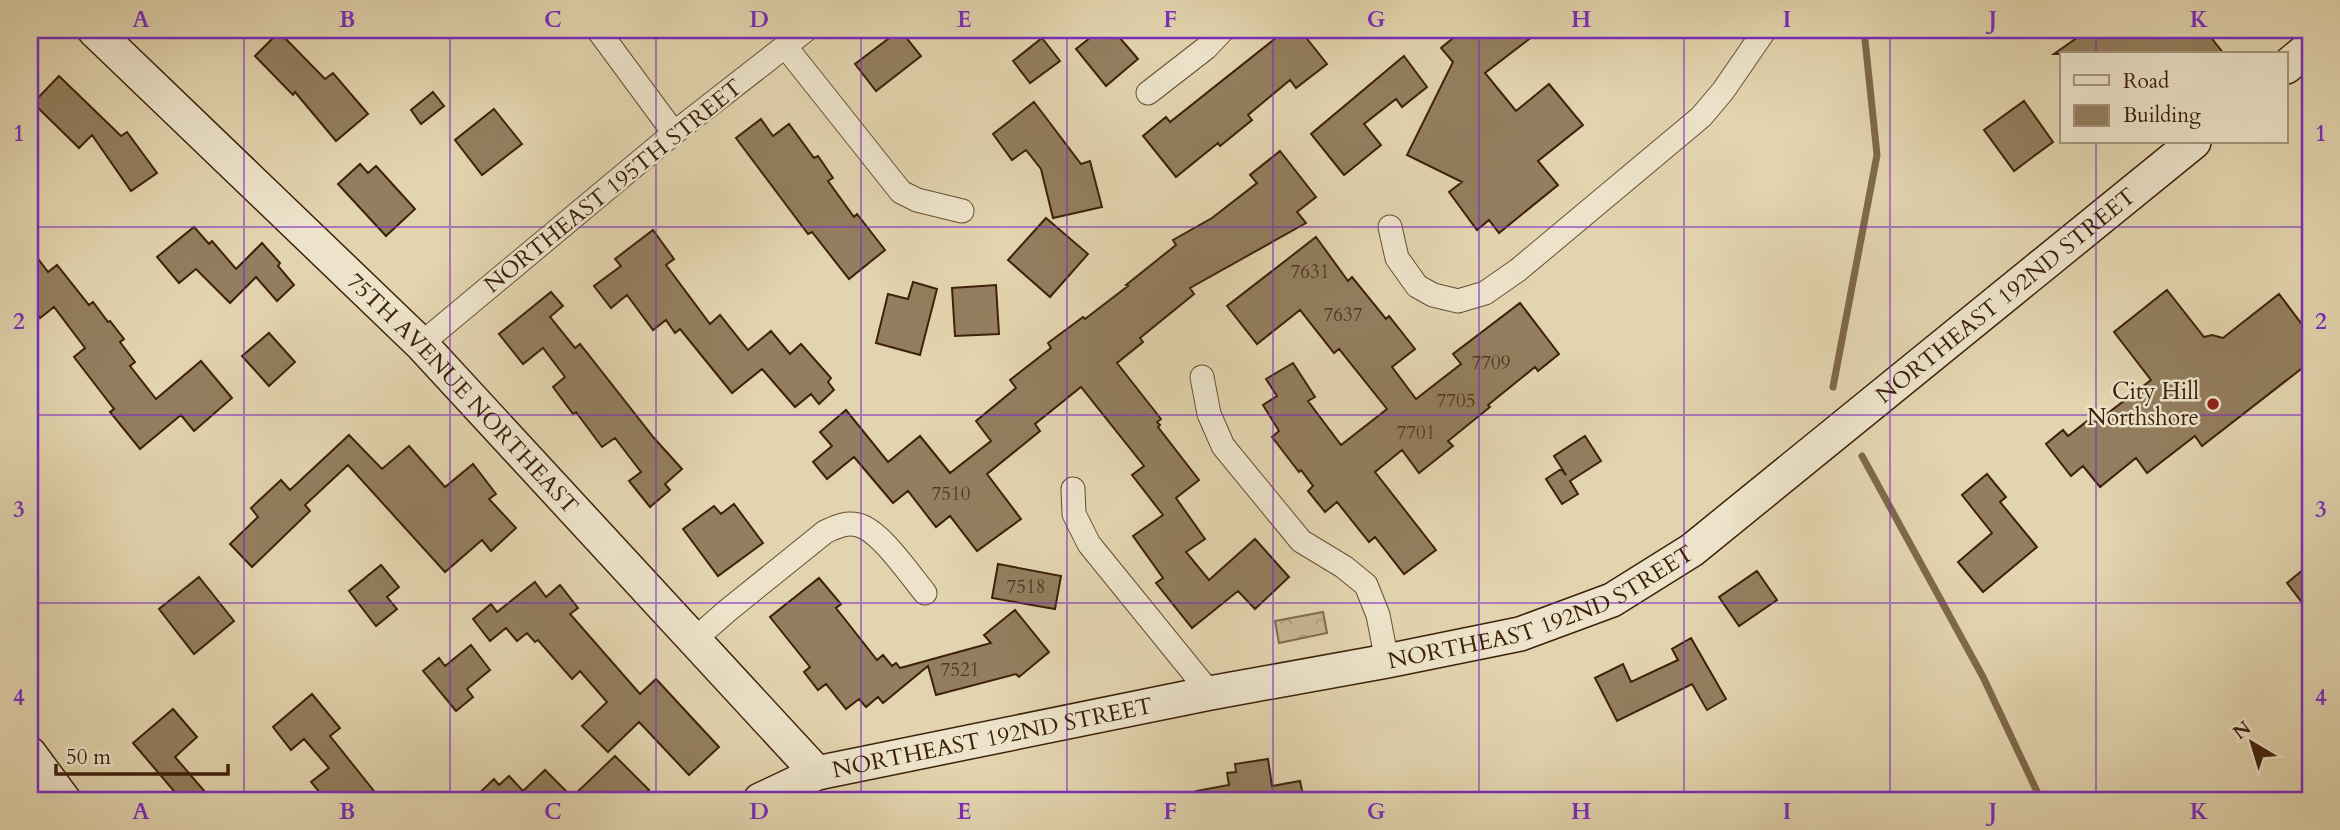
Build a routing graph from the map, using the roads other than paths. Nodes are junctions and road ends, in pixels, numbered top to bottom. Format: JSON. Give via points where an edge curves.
{"nodes":[{"id":1,"x":94,"y":30,"type":"edge"},
{"id":2,"x":598,"y":30,"type":"edge"},
{"id":3,"x":806,"y":30,"type":"edge"},
{"id":4,"x":1223,"y":30,"type":"edge"},
{"id":5,"x":1765,"y":30,"type":"edge"},
{"id":6,"x":2300,"y":30,"type":"edge"},
{"id":7,"x":2310,"y":45,"type":"edge"},
{"id":8,"x":785,"y":47,"type":"junction"},
{"id":9,"x":2288,"y":65,"type":"edge"},
{"id":10,"x":1148,"y":93,"type":"dead end"},
{"id":11,"x":674,"y":133,"type":"junction"},
{"id":12,"x":2192,"y":144,"type":"edge"},
{"id":13,"x":962,"y":211,"type":"dead end"},
{"id":14,"x":1390,"y":227,"type":"dead end"},
{"id":15,"x":421,"y":344,"type":"junction"},
{"id":16,"x":1202,"y":377,"type":"dead end"},
{"id":17,"x":1073,"y":489,"type":"dead end"},
{"id":18,"x":925,"y":593,"type":"dead end"},
{"id":19,"x":694,"y":640,"type":"junction"},
{"id":20,"x":1387,"y":661,"type":"junction"},
{"id":21,"x":1210,"y":693,"type":"junction"},
{"id":22,"x":30,"y":754,"type":"edge"},
{"id":23,"x":817,"y":773,"type":"junction"},
{"id":24,"x":64,"y":800,"type":"edge"},
{"id":25,"x":760,"y":800,"type":"edge"}],
"edges":[{"from":1,"to":15,"type":"street","name":"75TH AVENUE NORTHEAST"},
{"from":2,"to":11,"type":"street"},
{"from":3,"to":8,"type":"street","name":"NORTHEAST 195TH STREET"},
{"from":4,"to":10,"type":"street"},
{"from":5,"to":14,"type":"street","via":[[1701,117],[1485,293],[1458,301],[1417,286],[1397,258]]},
{"from":6,"to":7,"type":"street"},
{"from":7,"to":9,"type":"street"},
{"from":8,"to":11,"type":"street","name":"NORTHEAST 195TH STREET"},
{"from":8,"to":13,"type":"street","via":[[901,192]]},
{"from":11,"to":15,"type":"street","name":"NORTHEAST 195TH STREET"},
{"from":12,"to":20,"type":"street","name":"NORTHEAST 192ND STREET","via":[[1692,550],[1612,600],[1520,634]]},
{"from":15,"to":19,"type":"street","name":"75TH AVENUE NORTHEAST"},
{"from":16,"to":20,"type":"street","via":[[1209,414],[1223,446],[1301,541],[1366,585],[1378,615]]},
{"from":17,"to":21,"type":"street","via":[[1074,514],[1088,544]]},
{"from":18,"to":19,"type":"street","via":[[875,534],[859,525],[841,524],[825,532]]},
{"from":19,"to":23,"type":"street","name":"75TH AVENUE NORTHEAST"},
{"from":20,"to":21,"type":"street","name":"NORTHEAST 192ND STREET"},
{"from":21,"to":23,"type":"street","name":"NORTHEAST 192ND STREET"},
{"from":22,"to":24,"type":"street"},
{"from":23,"to":25,"type":"street","name":"NORTHEAST 192ND STREET"}]}
